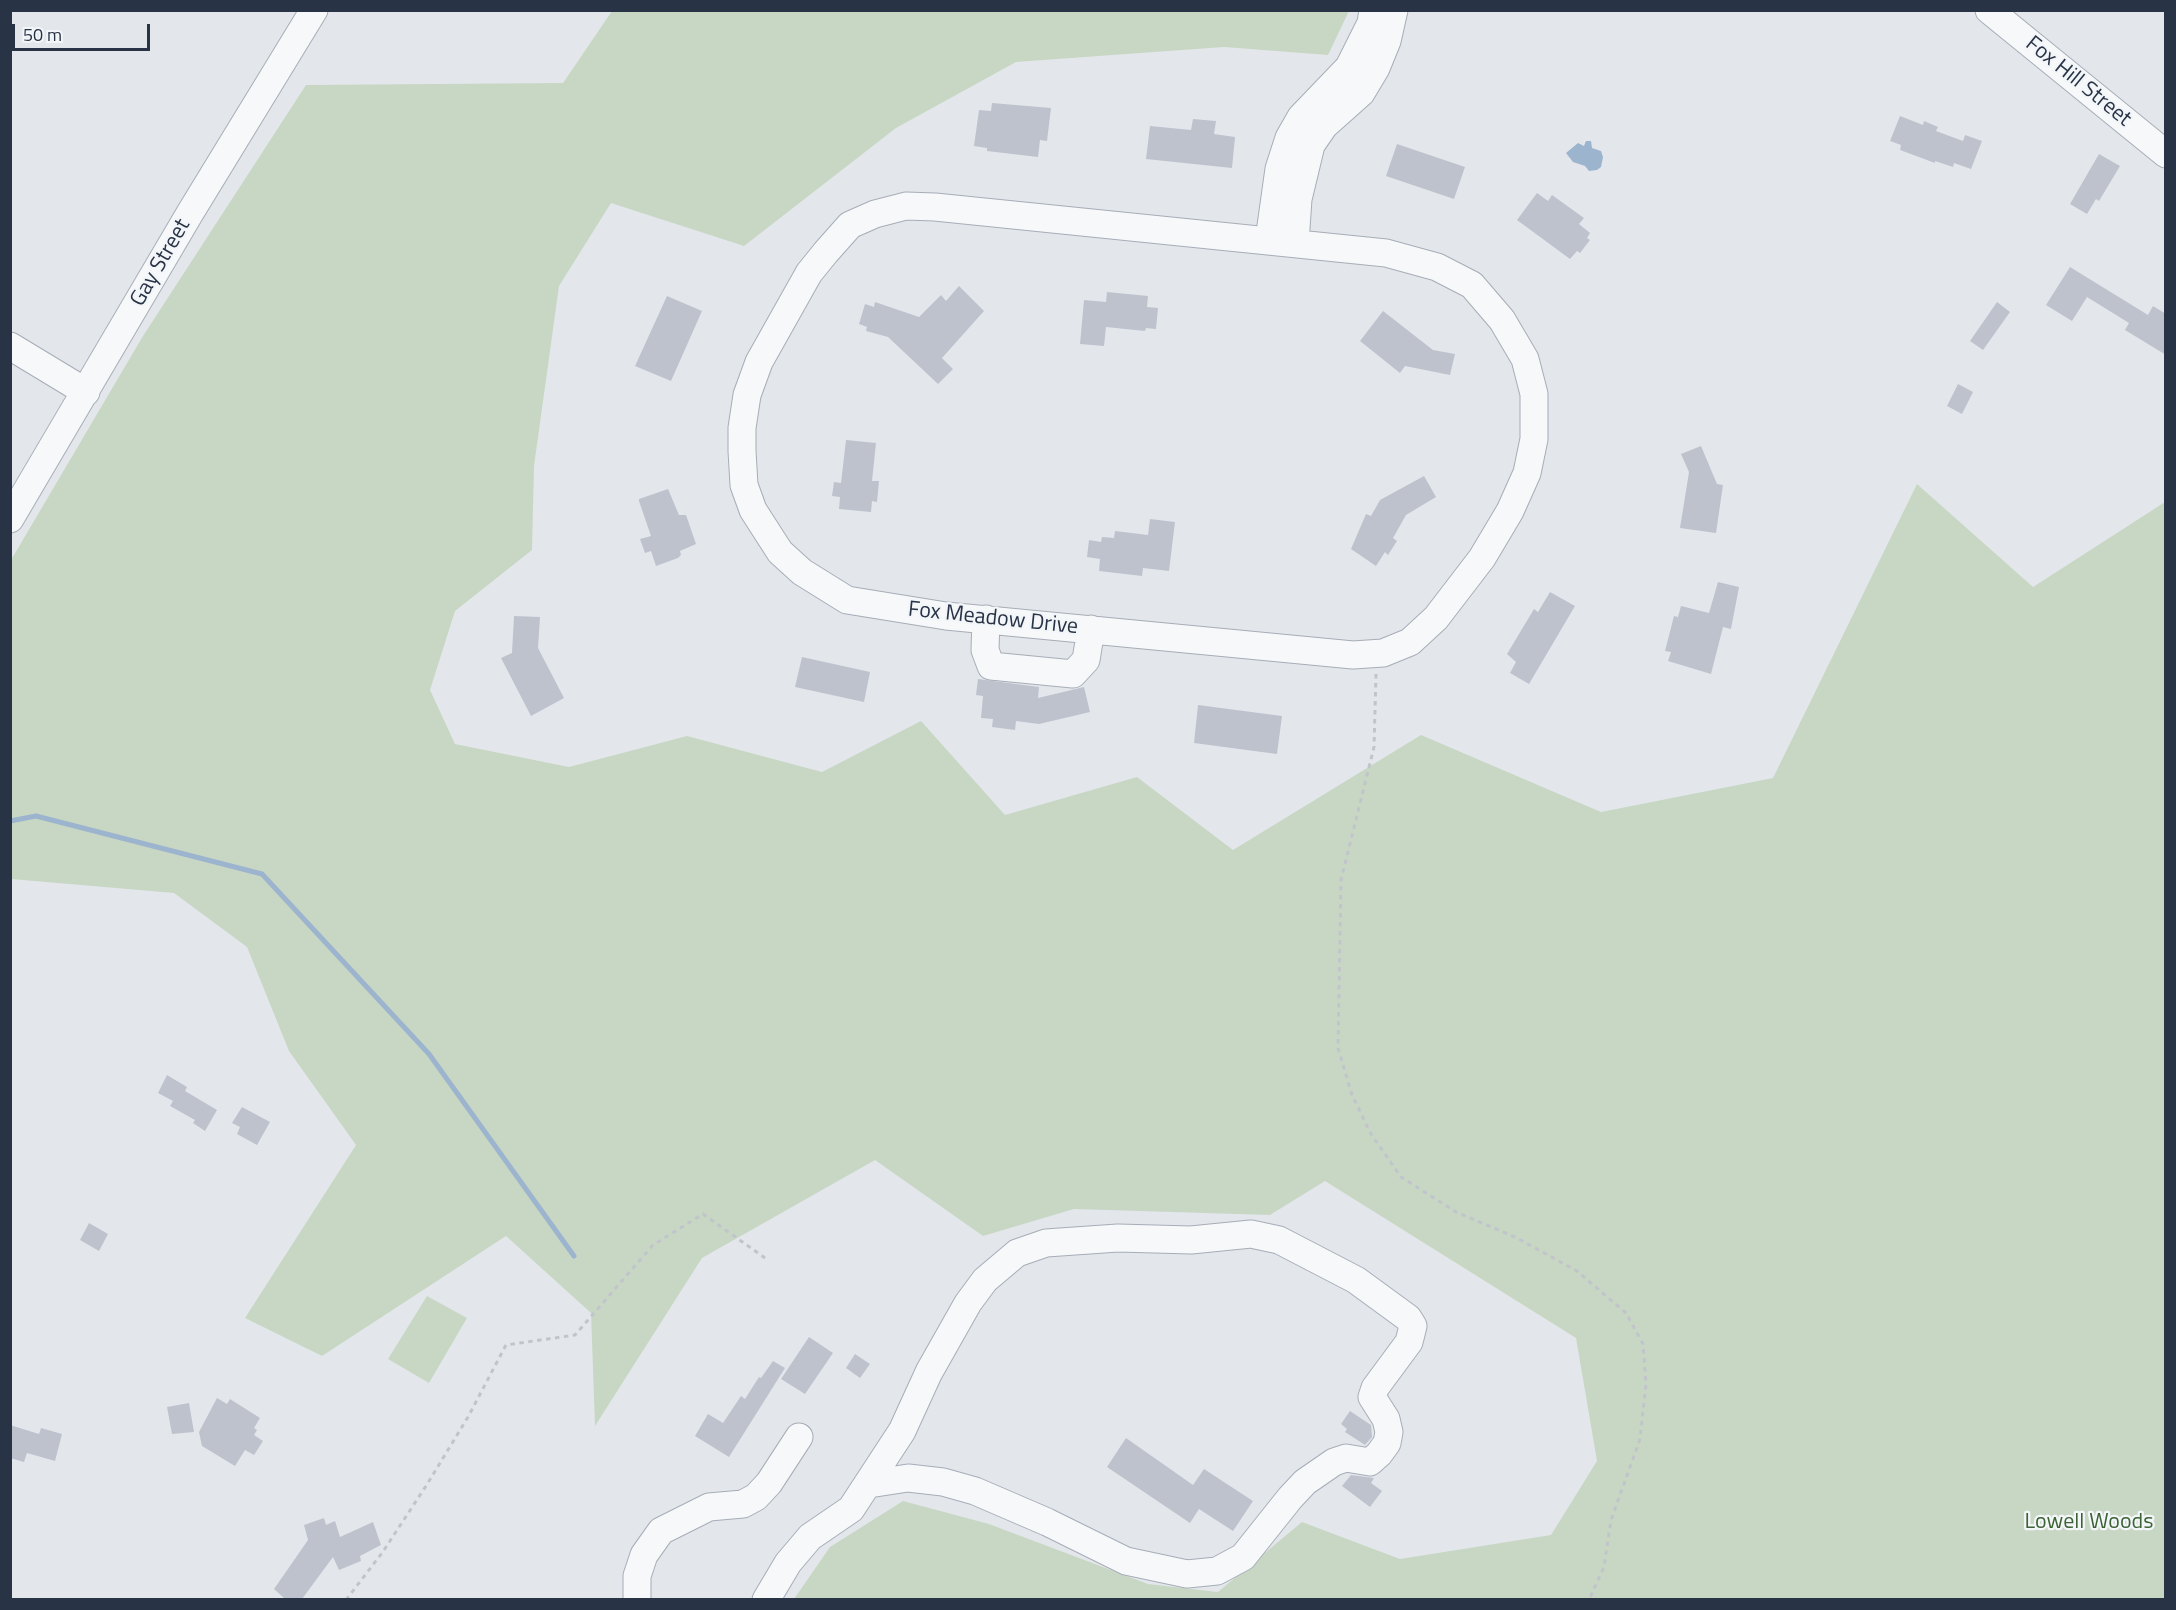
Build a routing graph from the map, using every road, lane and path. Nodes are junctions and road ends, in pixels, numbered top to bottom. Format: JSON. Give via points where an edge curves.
{"nodes":[{"id":1,"x":314,"y":10,"type":"edge"},
{"id":2,"x":1373,"y":10,"type":"edge"},
{"id":3,"x":1394,"y":10,"type":"edge"},
{"id":4,"x":1989,"y":10,"type":"edge"},
{"id":5,"x":2166,"y":154,"type":"edge"},
{"id":6,"x":1282,"y":241,"type":"junction"},
{"id":7,"x":10,"y":346,"type":"edge"},
{"id":8,"x":86,"y":392,"type":"junction"},
{"id":9,"x":10,"y":519,"type":"edge"},
{"id":10,"x":986,"y":620,"type":"junction"},
{"id":11,"x":1091,"y":630,"type":"junction"},
{"id":12,"x":1376,"y":654,"type":"junction"},
{"id":13,"x":765,"y":1258,"type":"dead end"},
{"id":14,"x":799,"y":1437,"type":"dead end"},
{"id":15,"x":869,"y":1484,"type":"junction"},
{"id":16,"x":346,"y":1599,"type":"edge"},
{"id":17,"x":637,"y":1599,"type":"edge"},
{"id":18,"x":766,"y":1599,"type":"edge"},
{"id":19,"x":1589,"y":1599,"type":"edge"}],
"edges":[{"from":1,"to":8,"type":"street","name":"Gay Street"},
{"from":2,"to":6,"type":"street","via":[[1371,23],[1349,67],[1301,117],[1289,138],[1278,169]]},
{"from":3,"to":6,"type":"street","via":[[1387,41],[1361,93],[1324,126],[1311,145],[1298,199]]},
{"from":4,"to":5,"type":"street","name":"Fox Hill Street"},
{"from":6,"to":10,"type":"street","name":"Fox Meadow Drive","via":[[906,206],[850,225],[809,273],[759,362],[747,395],[742,451],[744,484],[753,510],[780,552],[802,572],[847,600]]},
{"from":6,"to":12,"type":"street","name":"Fox Meadow Drive","via":[[1386,253],[1437,267],[1472,285],[1502,320],[1525,359],[1534,394],[1534,439],[1527,473],[1499,530],[1436,618],[1410,642]]},
{"from":7,"to":8,"type":"street"},
{"from":8,"to":9,"type":"street","name":"Gay Street"},
{"from":10,"to":11,"type":"street","name":"Fox Meadow Drive"},
{"from":10,"to":11,"type":"street","via":[[985,650],[991,666],[1073,674],[1086,660]]},
{"from":11,"to":12,"type":"street","name":"Fox Meadow Drive"},
{"from":12,"to":19,"type":"path","via":[[1374,747],[1341,880],[1338,1048],[1352,1095],[1371,1134],[1401,1177],[1456,1212],[1517,1238],[1577,1271],[1626,1313],[1643,1344],[1646,1384],[1640,1439],[1611,1520],[1604,1567]]},
{"from":13,"to":16,"type":"path","via":[[703,1214],[653,1245],[575,1335],[506,1345],[426,1486]]},
{"from":14,"to":17,"type":"street","via":[[756,1497],[742,1504],[709,1508],[661,1531],[644,1555],[637,1576]]},
{"from":15,"to":15,"type":"street","via":[[902,1431],[929,1372],[968,1303],[985,1280],[1017,1253],[1047,1243],[1118,1238],[1191,1240],[1251,1234],[1279,1240],[1356,1280],[1408,1318],[1413,1326],[1409,1342],[1372,1397],[1389,1432],[1379,1454],[1370,1462],[1346,1458],[1334,1462],[1305,1482],[1243,1557],[1216,1570],[1187,1574],[1126,1561],[1047,1522],[975,1491],[943,1482],[908,1478]]},
{"from":15,"to":18,"type":"street","via":[[851,1509],[810,1537]]}]}
